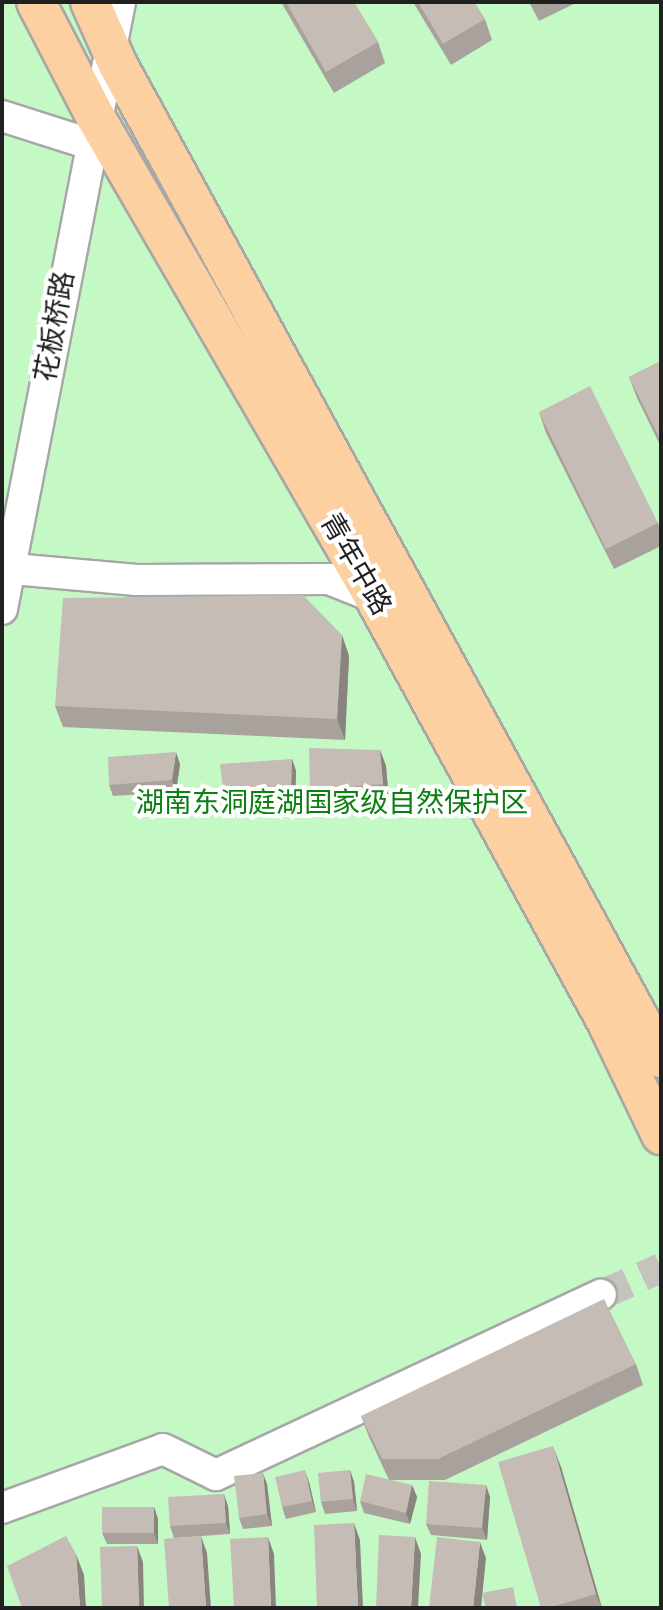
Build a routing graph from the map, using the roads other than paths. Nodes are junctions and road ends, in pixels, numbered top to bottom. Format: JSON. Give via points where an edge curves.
{"nodes":[{"id":1,"x":36,"y":2,"type":"edge"},
{"id":2,"x":90,"y":2,"type":"edge"},
{"id":3,"x":120,"y":2,"type":"edge"},
{"id":4,"x":110,"y":44,"type":"junction"},
{"id":5,"x":2,"y":116,"type":"edge"},
{"id":6,"x":92,"y":130,"type":"junction"},
{"id":7,"x":13,"y":569,"type":"junction"},
{"id":8,"x":374,"y":597,"type":"junction"},
{"id":9,"x":2,"y":609,"type":"edge"},
{"id":10,"x":661,"y":1058,"type":"edge"},
{"id":11,"x":661,"y":1135,"type":"edge"},
{"id":12,"x":601,"y":1295,"type":"tunnel mouth"},
{"id":13,"x":2,"y":1508,"type":"edge"}],
"edges":[{"from":1,"to":6,"type":"main road","name":"青年中路"},
{"from":2,"to":4,"type":"main road","name":"青年中路"},
{"from":3,"to":4,"type":"street","name":"花板桥路"},
{"from":4,"to":6,"type":"street","name":"花板桥路"},
{"from":4,"to":10,"type":"main road","name":"青年中路"},
{"from":5,"to":6,"type":"street"},
{"from":6,"to":7,"type":"street","name":"花板桥路"},
{"from":6,"to":8,"type":"main road","name":"青年中路"},
{"from":7,"to":8,"type":"street","via":[[137,580],[329,579]]},
{"from":7,"to":9,"type":"street","name":"花板桥路"},
{"from":8,"to":11,"type":"main road","name":"青年中路","via":[[609,1027]]},
{"from":12,"to":13,"type":"street","via":[[216,1475],[163,1449]]}]}
